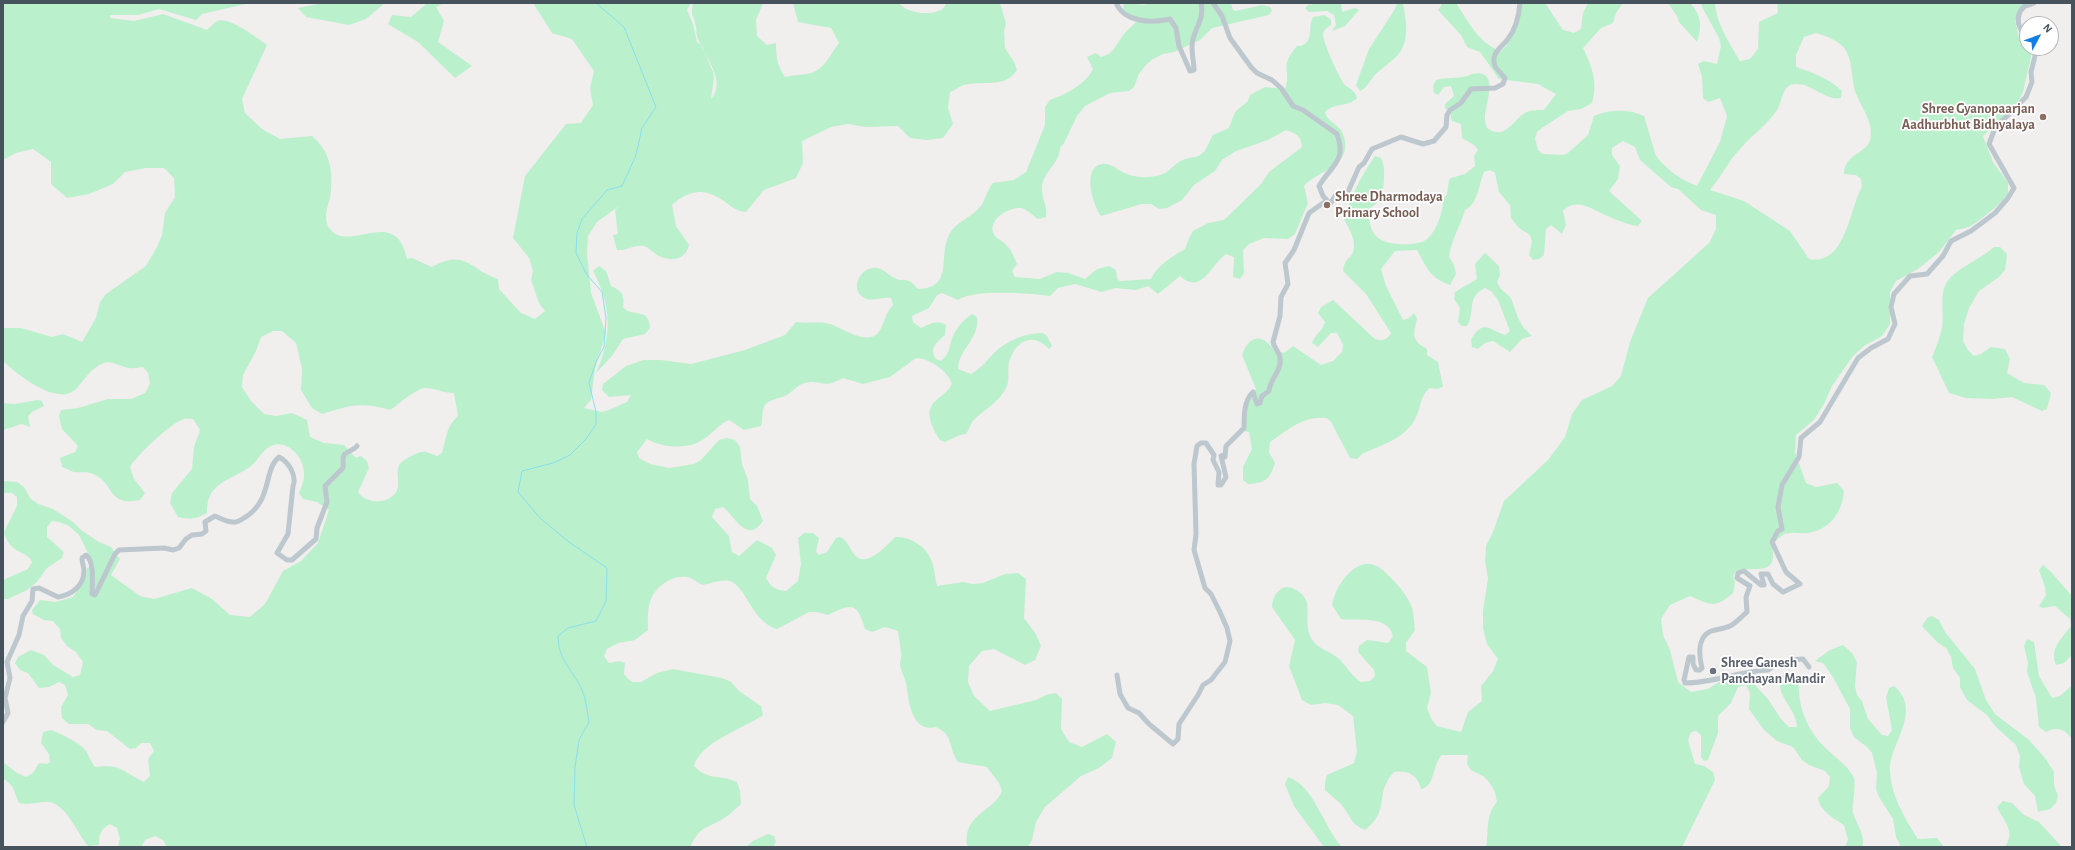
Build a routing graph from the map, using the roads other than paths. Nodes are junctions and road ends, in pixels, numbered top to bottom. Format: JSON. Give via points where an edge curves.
{"nodes":[{"id":1,"x":1116,"y":3,"type":"edge"},
{"id":2,"x":1201,"y":3,"type":"edge"},
{"id":3,"x":1213,"y":3,"type":"edge"},
{"id":4,"x":1520,"y":3,"type":"edge"},
{"id":5,"x":2034,"y":3,"type":"edge"},
{"id":6,"x":2019,"y":25,"type":"edge"},
{"id":7,"x":2035,"y":56,"type":"edge"},
{"id":8,"x":1326,"y":201,"type":"junction"},
{"id":9,"x":358,"y":446,"type":"dead end"},
{"id":10,"x":1809,"y":667,"type":"dead end"},
{"id":11,"x":1117,"y":675,"type":"dead end"},
{"id":12,"x":3,"y":722,"type":"edge"}],
"edges":[{"from":1,"to":2,"type":"street","via":[[1120,11],[1132,19],[1170,19],[1176,28],[1179,46],[1190,71],[1194,70],[1191,52],[1193,38],[1202,18]]},
{"from":3,"to":8,"type":"street","via":[[1222,16],[1230,38],[1256,73],[1277,84],[1293,106],[1337,134],[1340,157],[1319,186]]},
{"from":4,"to":8,"type":"street","via":[[1518,18],[1508,39],[1498,48],[1495,56],[1495,67],[1505,78],[1503,84],[1495,88],[1471,89],[1461,103],[1450,110],[1446,127],[1434,140],[1423,144],[1401,137],[1375,146],[1359,167],[1347,194],[1337,193],[1330,204]]},
{"from":5,"to":6,"type":"street","via":[[2026,5],[2019,14]]},
{"from":7,"to":10,"type":"street","via":[[2031,72],[2032,82],[2026,97],[1995,128],[1989,144],[2014,188],[2008,198],[1995,213],[1971,231],[1951,241],[1943,256],[1927,274],[1910,276],[1894,294],[1891,307],[1895,324],[1888,340],[1858,358],[1820,422],[1800,438],[1799,457],[1782,485],[1778,507],[1782,529],[1772,542],[1786,572],[1800,584],[1783,592],[1773,584],[1768,574],[1762,574],[1764,585],[1761,585],[1744,571],[1738,573],[1737,578],[1750,586],[1746,597],[1747,612],[1732,626],[1710,631],[1706,635],[1699,653],[1702,668],[1696,670],[1693,657],[1689,657],[1684,681],[1695,683],[1768,670],[1793,659],[1802,659]]},
{"from":8,"to":11,"type":"street","via":[[1309,213],[1294,250],[1285,263],[1288,284],[1281,297],[1280,316],[1273,342],[1280,358],[1279,369],[1271,380],[1269,391],[1262,396],[1260,403],[1257,404],[1253,392],[1251,394],[1245,406],[1244,428],[1226,446],[1225,457],[1221,456],[1226,477],[1221,485],[1218,485],[1218,472],[1211,448],[1206,443],[1197,446],[1194,464],[1194,550],[1205,588],[1211,594],[1227,628],[1230,641],[1225,662],[1212,680],[1203,685],[1180,724],[1178,739],[1173,744],[1139,713],[1128,708],[1120,694]]},
{"from":9,"to":12,"type":"street","via":[[344,456],[343,468],[325,486],[327,502],[317,528],[316,539],[292,560],[287,560],[277,553],[288,534],[295,480],[295,474],[279,457],[274,464],[266,493],[254,513],[242,520],[233,523],[215,516],[205,522],[206,531],[192,535],[179,548],[173,550],[119,550],[95,596],[92,594],[91,565],[86,555],[82,558],[83,580],[73,592],[58,597],[38,588],[33,589],[32,601],[23,616],[19,635],[7,662],[10,678],[5,698],[8,713]]}]}
